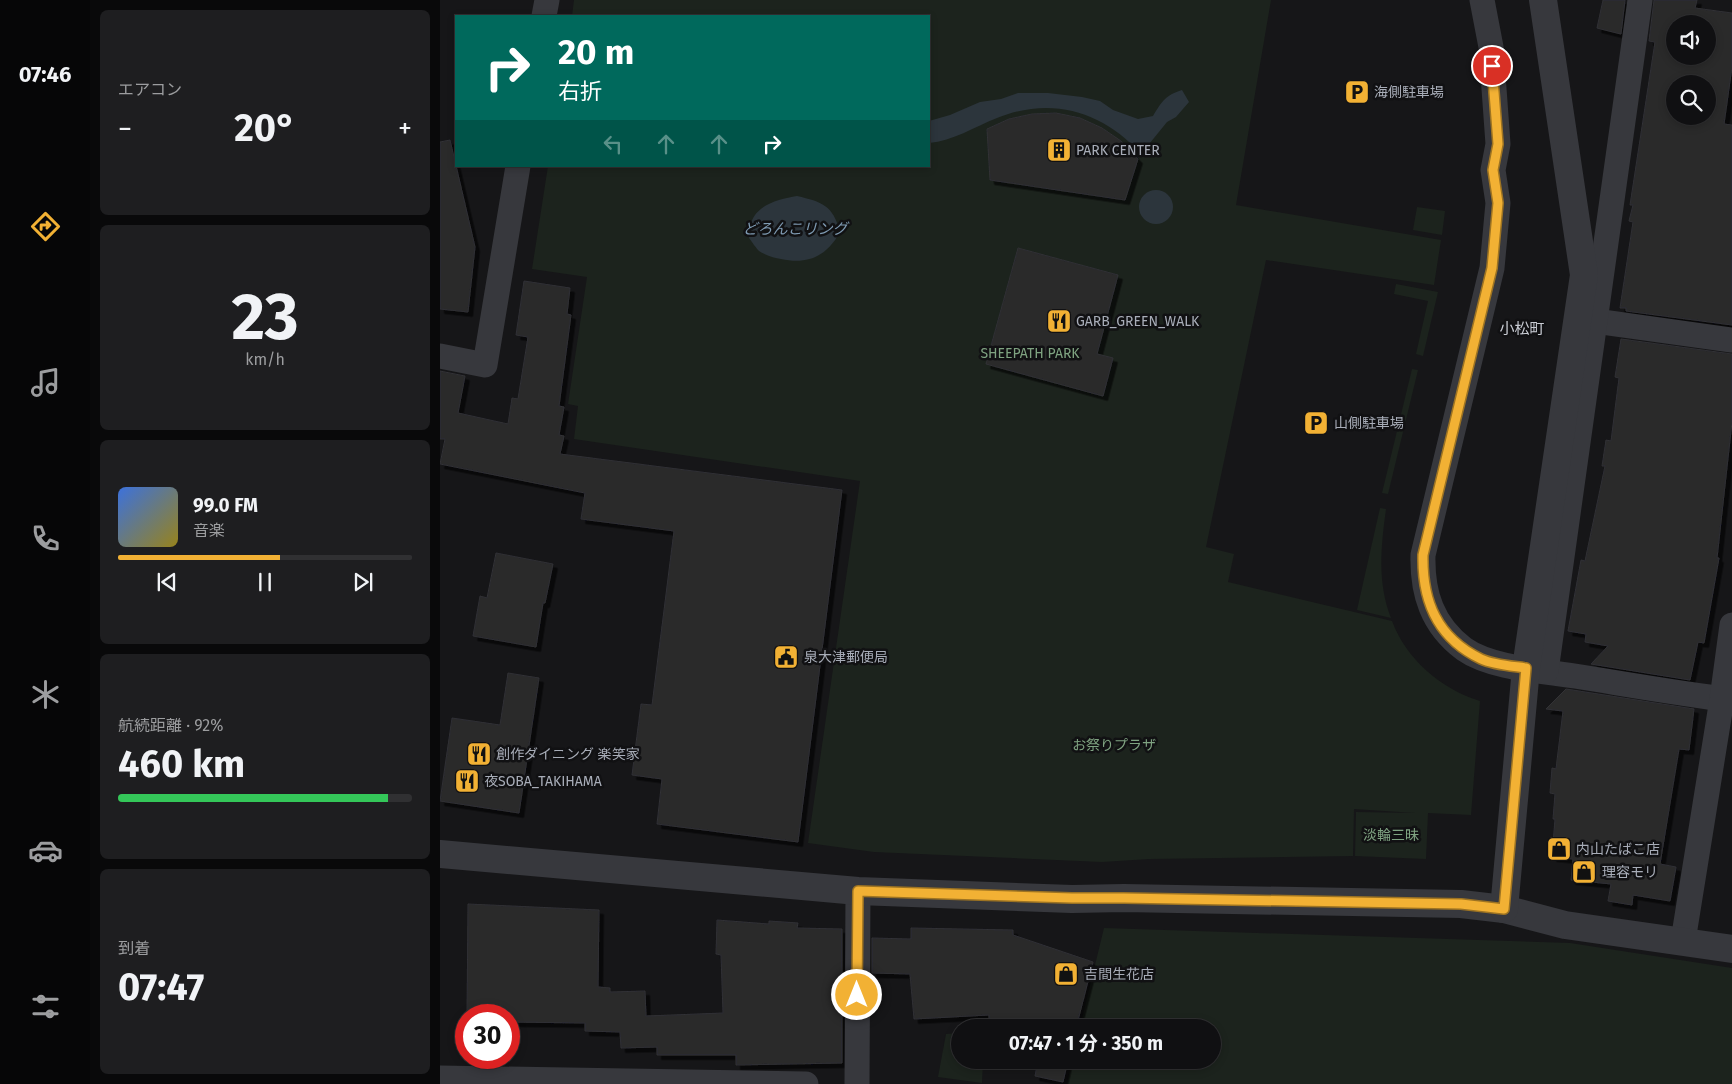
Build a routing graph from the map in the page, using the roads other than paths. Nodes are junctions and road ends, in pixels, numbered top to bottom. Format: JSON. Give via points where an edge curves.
{"nodes":[{"id":1,"x":547,"y":0,"type":"edge"},
{"id":2,"x":1482,"y":0,"type":"edge"},
{"id":3,"x":1543,"y":0,"type":"edge"},
{"id":4,"x":1640,"y":0,"type":"edge"},
{"id":5,"x":544,"y":15,"type":"edge"},
{"id":6,"x":518,"y":167,"type":"edge"},
{"id":7,"x":1595,"y":321,"type":"junction"},
{"id":8,"x":1732,"y":340,"type":"edge"},
{"id":9,"x":440,"y":356,"type":"edge"},
{"id":10,"x":1732,"y":625,"type":"edge"},
{"id":11,"x":1536,"y":670,"type":"junction"},
{"id":12,"x":1727,"y":700,"type":"edge"},
{"id":13,"x":440,"y":854,"type":"edge"},
{"id":14,"x":858,"y":891,"type":"junction"},
{"id":15,"x":1504,"y":909,"type":"junction"},
{"id":16,"x":1683,"y":941,"type":"junction"},
{"id":17,"x":1732,"y":949,"type":"edge"},
{"id":18,"x":440,"y":1078,"type":"edge"},
{"id":19,"x":806,"y":1084,"type":"edge"},
{"id":20,"x":857,"y":1084,"type":"edge"}],
"edges":[{"from":1,"to":5,"type":"street"},
{"from":2,"to":11,"type":"street","via":[[1491,47],[1498,144],[1493,170],[1498,203],[1492,268],[1423,555],[1423,576],[1435,617],[1464,649],[1482,659]]},
{"from":3,"to":11,"type":"street","via":[[1584,275]]},
{"from":4,"to":7,"type":"street"},
{"from":6,"to":9,"type":"street","via":[[485,365]]},
{"from":7,"to":8,"type":"street"},
{"from":7,"to":11,"type":"street"},
{"from":10,"to":12,"type":"street"},
{"from":11,"to":12,"type":"street"},
{"from":11,"to":15,"type":"street"},
{"from":12,"to":16,"type":"street"},
{"from":13,"to":14,"type":"street"},
{"from":14,"to":15,"type":"street","via":[[1461,904]]},
{"from":14,"to":20,"type":"street"},
{"from":15,"to":16,"type":"street","via":[[1565,925]]},
{"from":16,"to":17,"type":"street"},
{"from":18,"to":19,"type":"street"}]}
